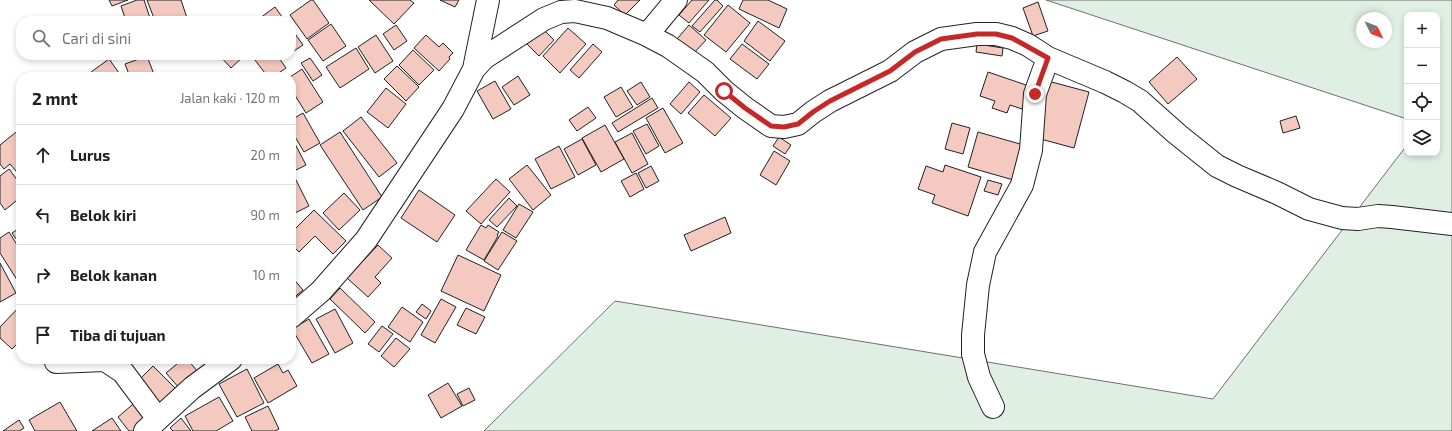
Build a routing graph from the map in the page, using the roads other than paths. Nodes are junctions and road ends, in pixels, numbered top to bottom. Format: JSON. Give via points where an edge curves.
{"nodes":[{"id":1,"x":488,"y":0,"type":"edge"},
{"id":2,"x":676,"y":0,"type":"edge"},
{"id":3,"x":648,"y":35,"type":"junction"},
{"id":4,"x":1048,"y":58,"type":"junction"},
{"id":5,"x":474,"y":69,"type":"junction"},
{"id":6,"x":1452,"y":224,"type":"edge"},
{"id":7,"x":296,"y":313,"type":"edge"},
{"id":8,"x":111,"y":364,"type":"edge"},
{"id":9,"x":224,"y":364,"type":"edge"},
{"id":10,"x":993,"y":407,"type":"dead end"},
{"id":11,"x":152,"y":425,"type":"edge"}],
"edges":[{"from":1,"to":5,"type":"street"},
{"from":2,"to":3,"type":"street"},
{"from":3,"to":4,"type":"street","via":[[705,72],[724,91],[771,126],[784,127],[798,124],[830,101],[890,71],[915,52],[941,39],[996,34],[1012,38]]},
{"from":3,"to":5,"type":"street","via":[[607,18],[575,11],[561,12],[524,31],[484,58]]},
{"from":4,"to":6,"type":"street","via":[[1125,92],[1140,101],[1217,166],[1309,209],[1342,218],[1378,216]]},
{"from":4,"to":10,"type":"street","via":[[1035,94],[1031,150],[1022,186],[985,252],[978,285],[973,354],[979,378]]},
{"from":5,"to":7,"type":"street","via":[[453,109],[366,240],[321,291]]},
{"from":8,"to":11,"type":"street","via":[[123,372]]},
{"from":9,"to":11,"type":"street","via":[[192,388]]}]}
